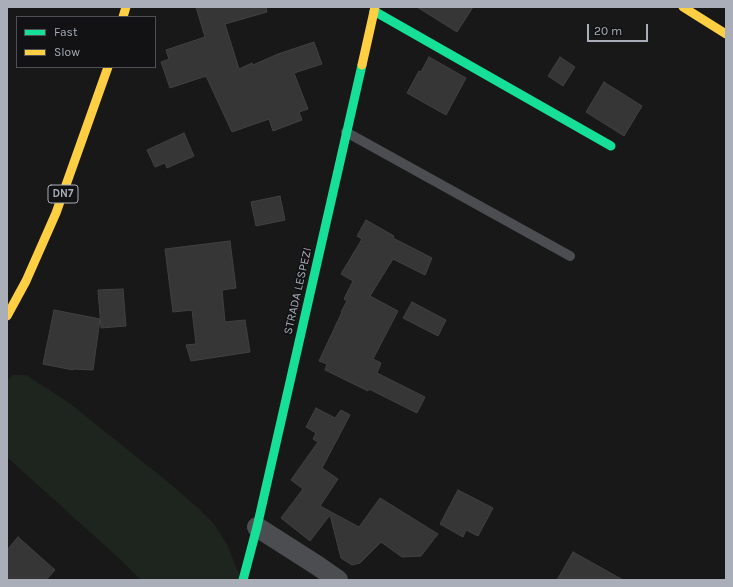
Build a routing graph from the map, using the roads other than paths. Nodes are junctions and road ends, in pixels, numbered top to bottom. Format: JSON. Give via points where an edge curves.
{"nodes":[{"id":1,"x":683,"y":7,"type":"edge"},
{"id":2,"x":374,"y":9,"type":"edge"},
{"id":3,"x":726,"y":34,"type":"edge"},
{"id":4,"x":108,"y":68,"type":"edge"},
{"id":5,"x":346,"y":132,"type":"junction"},
{"id":6,"x":611,"y":146,"type":"dead end"},
{"id":7,"x":570,"y":256,"type":"dead end"},
{"id":8,"x":7,"y":316,"type":"edge"},
{"id":9,"x":257,"y":527,"type":"junction"},
{"id":10,"x":242,"y":580,"type":"edge"},
{"id":11,"x":338,"y":580,"type":"edge"}],
"edges":[{"from":1,"to":3,"type":"main road"},
{"from":2,"to":5,"type":"main road","name":"STRADA LESPEZI"},
{"from":2,"to":6,"type":"main road"},
{"from":4,"to":8,"type":"main road","number":"DN7","via":[[56,213],[26,282]]},
{"from":5,"to":7,"type":"lane"},
{"from":5,"to":9,"type":"main road","name":"STRADA LESPEZI"},
{"from":9,"to":10,"type":"main road","name":"STRADA LESPEZI"},
{"from":9,"to":11,"type":"street"}]}
